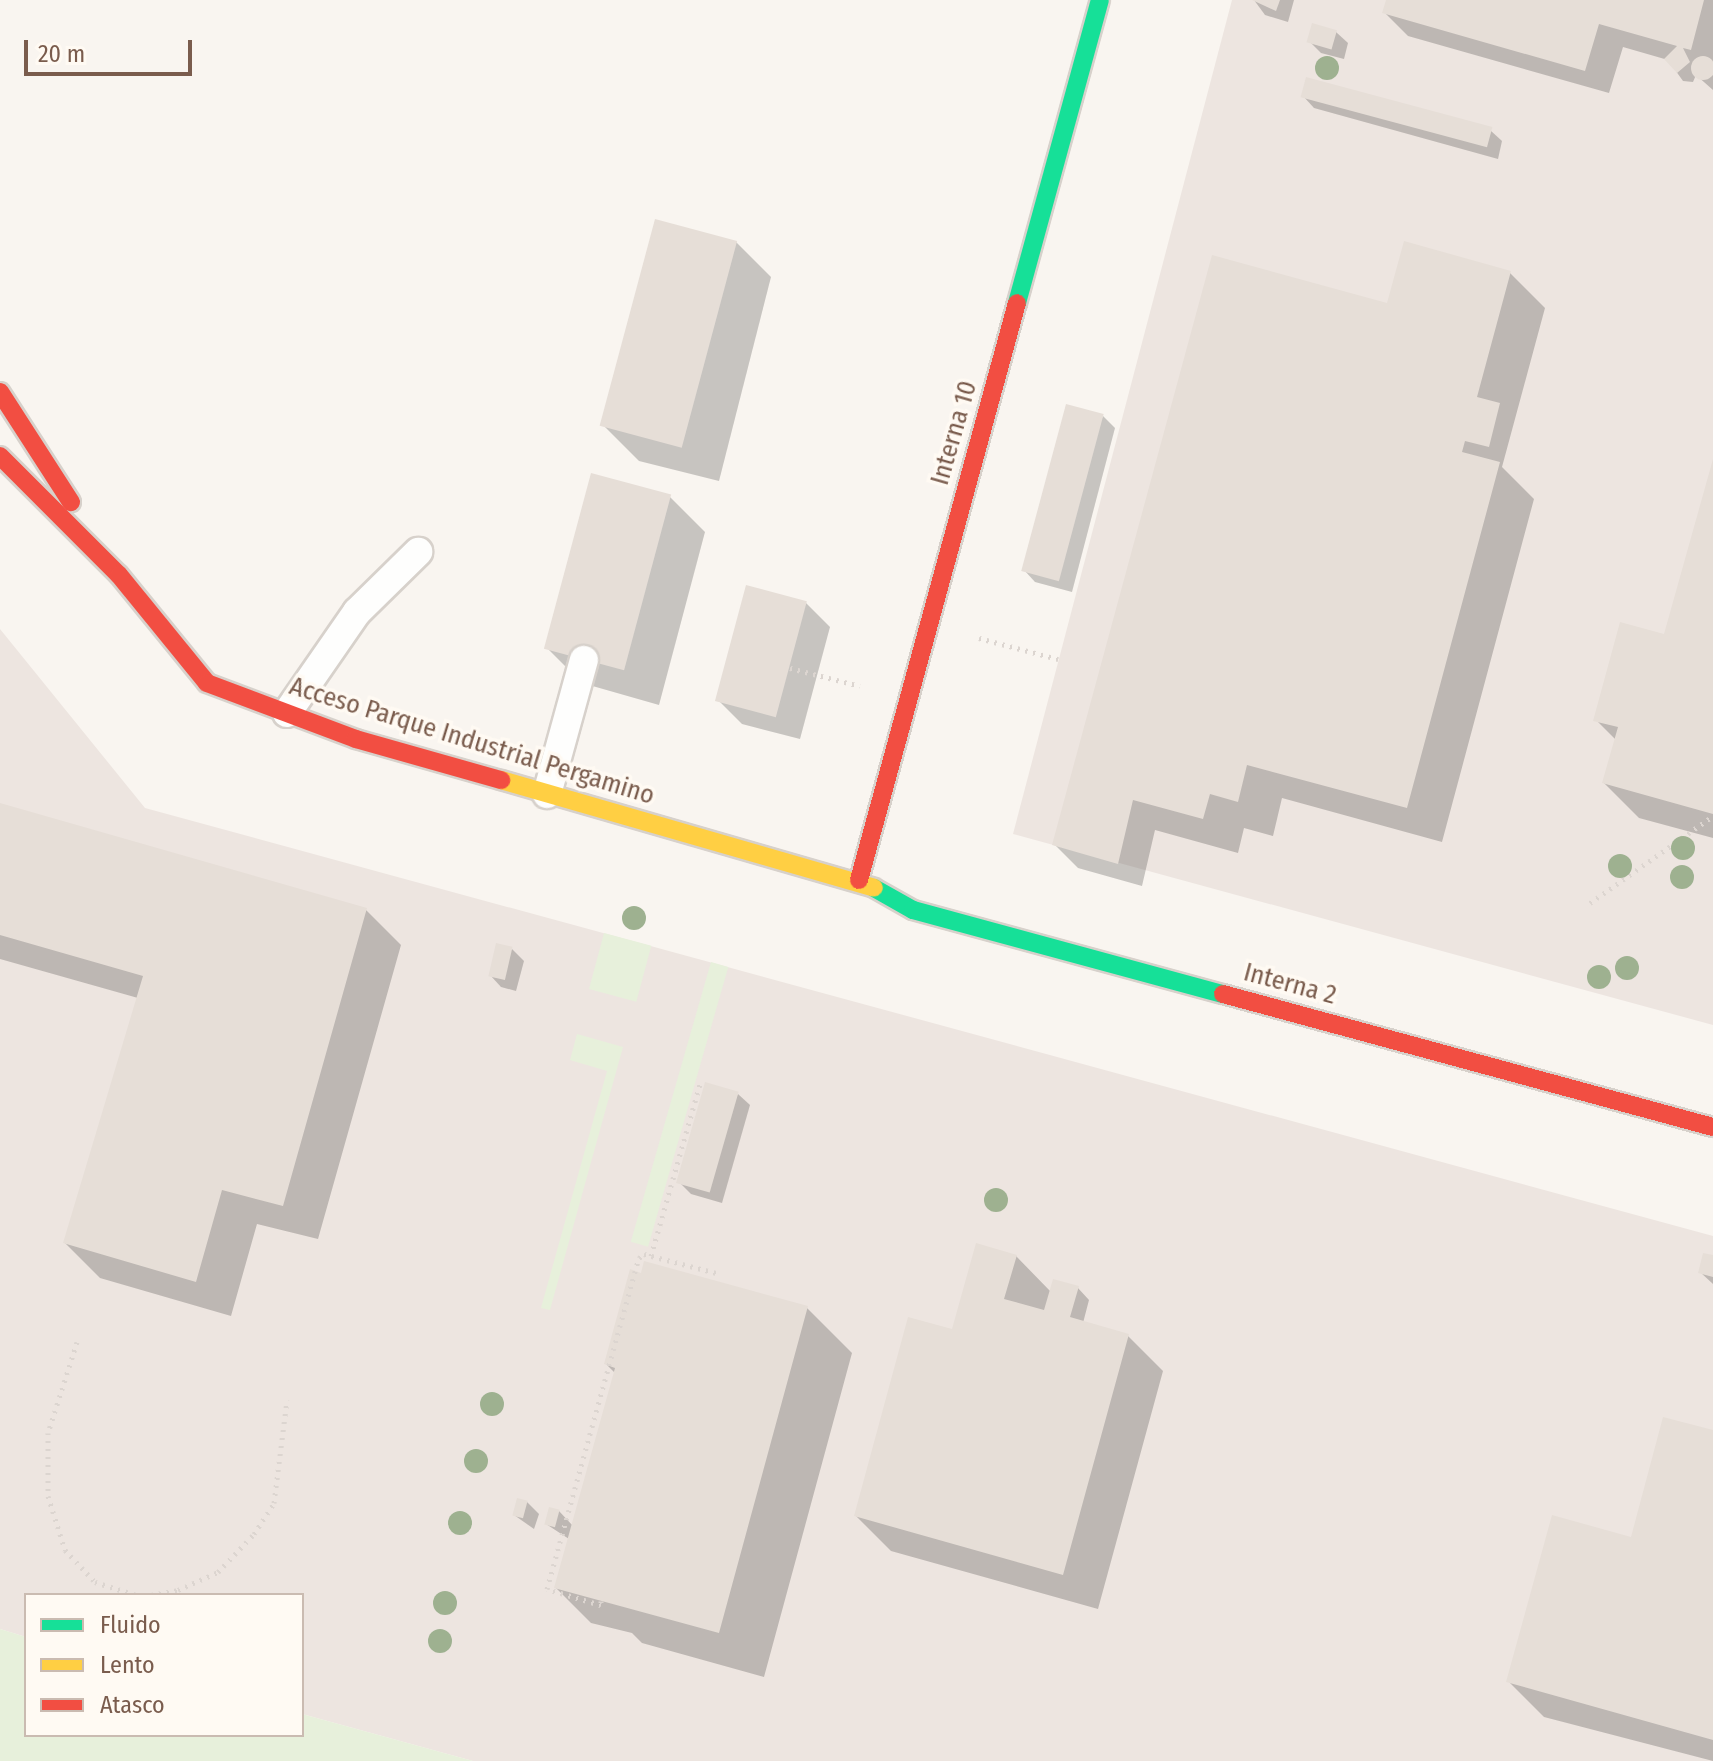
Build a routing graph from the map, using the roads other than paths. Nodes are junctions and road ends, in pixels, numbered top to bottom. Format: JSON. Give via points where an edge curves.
{"nodes":[{"id":1,"x":1100,"y":0,"type":"edge"},
{"id":2,"x":0,"y":392,"type":"edge"},
{"id":3,"x":0,"y":456,"type":"edge"},
{"id":4,"x":418,"y":552,"type":"dead end"},
{"id":5,"x":119,"y":575,"type":"junction"},
{"id":6,"x":584,"y":660,"type":"dead end"},
{"id":7,"x":287,"y":713,"type":"junction"},
{"id":8,"x":547,"y":794,"type":"junction"},
{"id":9,"x":859,"y":880,"type":"junction"},
{"id":10,"x":1713,"y":1127,"type":"edge"}],
"edges":[{"from":1,"to":9,"type":"street","name":"Interna 10"},
{"from":2,"to":5,"type":"street","name":"Acceso Parque Industrial Pergamino"},
{"from":3,"to":5,"type":"street","name":"Acceso Parque Industrial Pergamino"},
{"from":4,"to":7,"type":"lane","via":[[357,612]]},
{"from":5,"to":7,"type":"street","name":"Acceso Parque Industrial Pergamino","via":[[207,683]]},
{"from":6,"to":8,"type":"lane"},
{"from":7,"to":8,"type":"street","name":"Acceso Parque Industrial Pergamino"},
{"from":8,"to":9,"type":"street","name":"Acceso Parque Industrial Pergamino"},
{"from":9,"to":10,"type":"street","name":"Interna 2","via":[[913,910]]}]}
